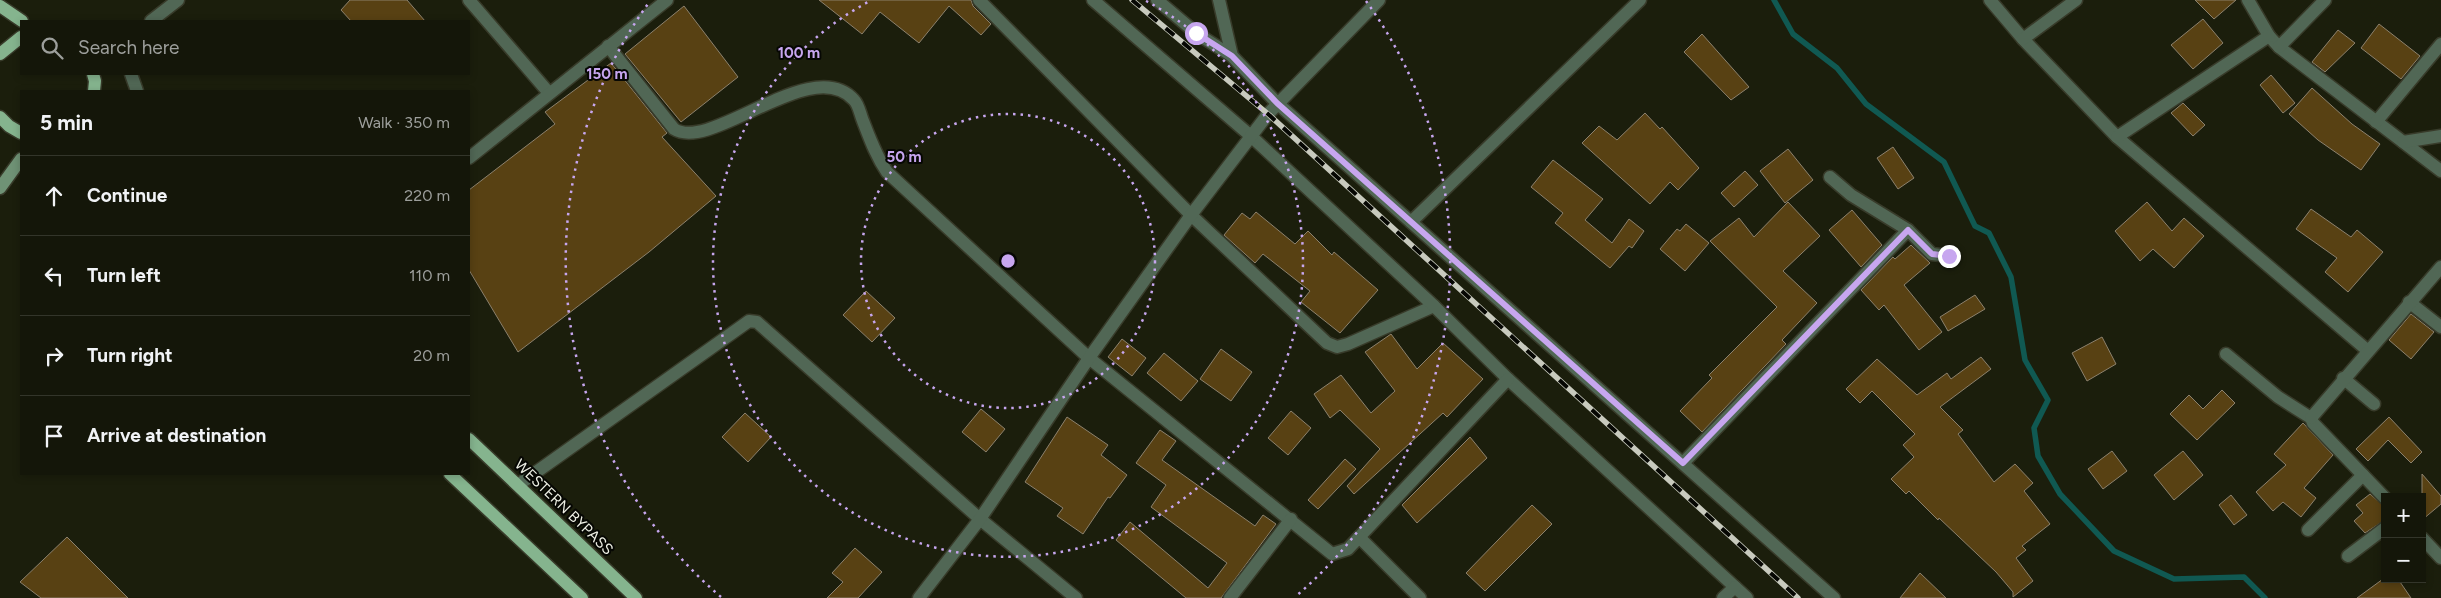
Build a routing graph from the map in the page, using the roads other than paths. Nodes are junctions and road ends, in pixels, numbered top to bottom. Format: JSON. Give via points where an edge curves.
{"nodes":[{"id":1,"x":178,"y":0,"type":"edge"},
{"id":2,"x":469,"y":0,"type":"edge"},
{"id":3,"x":667,"y":0,"type":"edge"},
{"id":4,"x":979,"y":0,"type":"edge"},
{"id":5,"x":1093,"y":0,"type":"edge"},
{"id":6,"x":1157,"y":0,"type":"edge"},
{"id":7,"x":1219,"y":0,"type":"edge"},
{"id":8,"x":1379,"y":0,"type":"edge"},
{"id":9,"x":1640,"y":0,"type":"edge"},
{"id":10,"x":1990,"y":0,"type":"edge"},
{"id":11,"x":2076,"y":0,"type":"edge"},
{"id":12,"x":2248,"y":0,"type":"edge"},
{"id":13,"x":2325,"y":0,"type":"edge"},
{"id":14,"x":0,"y":6,"type":"edge"},
{"id":15,"x":21,"y":20,"type":"edge"},
{"id":16,"x":152,"y":20,"type":"edge"},
{"id":17,"x":2269,"y":36,"type":"junction"},
{"id":18,"x":20,"y":38,"type":"edge"},
{"id":19,"x":2022,"y":39,"type":"junction"},
{"id":20,"x":2441,"y":44,"type":"edge"},
{"id":21,"x":608,"y":46,"type":"junction"},
{"id":22,"x":2279,"y":47,"type":"junction"},
{"id":23,"x":0,"y":54,"type":"edge"},
{"id":24,"x":1232,"y":56,"type":"junction"},
{"id":25,"x":131,"y":75,"type":"edge"},
{"id":26,"x":94,"y":82,"type":"edge"},
{"id":27,"x":104,"y":90,"type":"edge"},
{"id":28,"x":137,"y":90,"type":"edge"},
{"id":29,"x":549,"y":93,"type":"junction"},
{"id":30,"x":1277,"y":103,"type":"junction"},
{"id":31,"x":0,"y":117,"type":"edge"},
{"id":32,"x":2376,"y":122,"type":"junction"},
{"id":33,"x":20,"y":132,"type":"edge"},
{"id":34,"x":2441,"y":136,"type":"edge"},
{"id":35,"x":1252,"y":137,"type":"junction"},
{"id":36,"x":2117,"y":137,"type":"junction"},
{"id":37,"x":2403,"y":142,"type":"junction"},
{"id":38,"x":470,"y":157,"type":"edge"},
{"id":39,"x":20,"y":159,"type":"edge"},
{"id":40,"x":2441,"y":172,"type":"edge"},
{"id":41,"x":1830,"y":178,"type":"dead end"},
{"id":42,"x":0,"y":188,"type":"edge"},
{"id":43,"x":1191,"y":215,"type":"junction"},
{"id":44,"x":1412,"y":222,"type":"junction"},
{"id":45,"x":1908,"y":230,"type":"junction"},
{"id":46,"x":1949,"y":256,"type":"dead end"},
{"id":47,"x":2441,"y":267,"type":"edge"},
{"id":48,"x":2409,"y":302,"type":"junction"},
{"id":49,"x":1434,"y":306,"type":"junction"},
{"id":50,"x":2441,"y":327,"type":"edge"},
{"id":51,"x":2367,"y":350,"type":"junction"},
{"id":52,"x":2226,"y":354,"type":"dead end"},
{"id":53,"x":1090,"y":358,"type":"junction"},
{"id":54,"x":2343,"y":378,"type":"junction"},
{"id":55,"x":1508,"y":379,"type":"junction"},
{"id":56,"x":2374,"y":404,"type":"dead end"},
{"id":57,"x":2311,"y":418,"type":"junction"},
{"id":58,"x":470,"y":440,"type":"edge"},
{"id":59,"x":1683,"y":463,"type":"junction"},
{"id":60,"x":451,"y":475,"type":"edge"},
{"id":61,"x":2363,"y":475,"type":"junction"},
{"id":62,"x":518,"y":486,"type":"junction"},
{"id":63,"x":2381,"y":494,"type":"edge"},
{"id":64,"x":980,"y":519,"type":"junction"},
{"id":65,"x":1291,"y":519,"type":"junction"},
{"id":66,"x":2308,"y":530,"type":"dead end"},
{"id":67,"x":2381,"y":531,"type":"edge"},
{"id":68,"x":1359,"y":538,"type":"junction"},
{"id":69,"x":2441,"y":541,"type":"edge"},
{"id":70,"x":2426,"y":542,"type":"edge"},
{"id":71,"x":2348,"y":556,"type":"dead end"},
{"id":72,"x":2440,"y":556,"type":"edge"},
{"id":73,"x":1735,"y":587,"type":"junction"},
{"id":74,"x":582,"y":598,"type":"edge"},
{"id":75,"x":636,"y":598,"type":"edge"},
{"id":76,"x":919,"y":598,"type":"edge"},
{"id":77,"x":1076,"y":598,"type":"edge"},
{"id":78,"x":1230,"y":598,"type":"edge"},
{"id":79,"x":1420,"y":598,"type":"edge"},
{"id":80,"x":1723,"y":598,"type":"edge"},
{"id":81,"x":1747,"y":598,"type":"edge"},
{"id":82,"x":1834,"y":598,"type":"edge"}],
"edges":[{"from":1,"to":16,"type":"street"},
{"from":2,"to":29,"type":"street"},
{"from":3,"to":21,"type":"street"},
{"from":4,"to":43,"type":"street"},
{"from":5,"to":35,"type":"street"},
{"from":6,"to":24,"type":"street","via":[[1196,33]]},
{"from":7,"to":24,"type":"street"},
{"from":8,"to":30,"type":"street"},
{"from":9,"to":44,"type":"street"},
{"from":10,"to":19,"type":"street"},
{"from":11,"to":19,"type":"street"},
{"from":12,"to":17,"type":"street"},
{"from":13,"to":22,"type":"street"},
{"from":14,"to":15,"type":"main road"},
{"from":17,"to":22,"type":"street"},
{"from":17,"to":36,"type":"street"},
{"from":18,"to":23,"type":"main road"},
{"from":19,"to":36,"type":"street"},
{"from":20,"to":32,"type":"street"},
{"from":21,"to":29,"type":"street"},
{"from":21,"to":53,"type":"street","via":[[680,133],[702,131],[810,87],[837,87],[855,100],[877,158],[887,172]]},
{"from":22,"to":32,"type":"street"},
{"from":24,"to":30,"type":"street"},
{"from":25,"to":28,"type":"street"},
{"from":26,"to":27,"type":"main road"},
{"from":29,"to":38,"type":"street"},
{"from":30,"to":35,"type":"street"},
{"from":30,"to":44,"type":"street"},
{"from":31,"to":33,"type":"main road"},
{"from":32,"to":37,"type":"street"},
{"from":34,"to":37,"type":"street"},
{"from":35,"to":43,"type":"street"},
{"from":35,"to":49,"type":"street"},
{"from":36,"to":51,"type":"street"},
{"from":37,"to":40,"type":"street"},
{"from":39,"to":42,"type":"main road"},
{"from":41,"to":45,"type":"street"},
{"from":43,"to":49,"type":"street","via":[[1327,343],[1336,347]]},
{"from":43,"to":53,"type":"street"},
{"from":44,"to":59,"type":"street"},
{"from":45,"to":46,"type":"street","via":[[1932,254]]},
{"from":45,"to":59,"type":"street"},
{"from":47,"to":48,"type":"street"},
{"from":48,"to":50,"type":"street"},
{"from":48,"to":51,"type":"street"},
{"from":49,"to":55,"type":"street"},
{"from":51,"to":54,"type":"street"},
{"from":52,"to":57,"type":"street"},
{"from":53,"to":64,"type":"street"},
{"from":53,"to":65,"type":"street"},
{"from":54,"to":56,"type":"street"},
{"from":54,"to":57,"type":"street"},
{"from":55,"to":68,"type":"street"},
{"from":55,"to":73,"type":"street"},
{"from":57,"to":61,"type":"street"},
{"from":58,"to":62,"type":"main road","name":"WESTERN BYPASS"},
{"from":59,"to":82,"type":"street"},
{"from":60,"to":74,"type":"main road"},
{"from":61,"to":63,"type":"street"},
{"from":61,"to":66,"type":"street"},
{"from":62,"to":64,"type":"street","via":[[749,321],[757,322]]},
{"from":62,"to":75,"type":"main road","name":"WESTERN BYPASS"},
{"from":64,"to":76,"type":"street"},
{"from":64,"to":77,"type":"street"},
{"from":65,"to":68,"type":"street","via":[[1332,554],[1348,549]]},
{"from":65,"to":78,"type":"street"},
{"from":67,"to":71,"type":"street"},
{"from":68,"to":79,"type":"street"},
{"from":69,"to":72,"type":"street"},
{"from":70,"to":72,"type":"street"},
{"from":73,"to":80,"type":"street"},
{"from":73,"to":81,"type":"street"}]}
